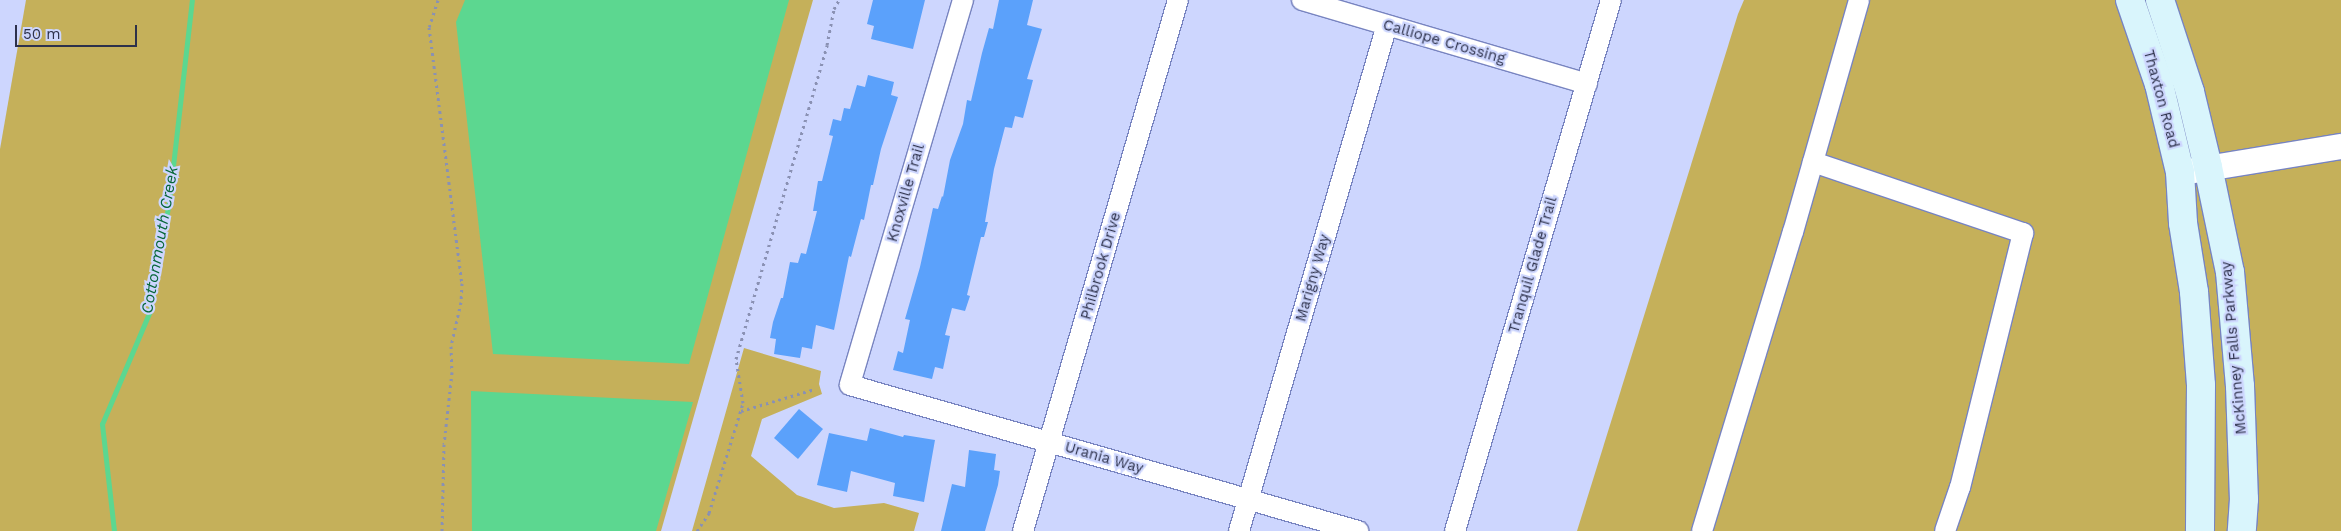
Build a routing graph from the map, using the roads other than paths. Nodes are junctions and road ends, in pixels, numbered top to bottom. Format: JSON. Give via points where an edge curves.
{"nodes":[{"id":1,"x":963,"y":0,"type":"edge"},
{"id":2,"x":1178,"y":0,"type":"edge"},
{"id":3,"x":1302,"y":0,"type":"edge"},
{"id":4,"x":1611,"y":0,"type":"edge"},
{"id":5,"x":1859,"y":0,"type":"edge"},
{"id":6,"x":2130,"y":0,"type":"edge"},
{"id":7,"x":2160,"y":0,"type":"edge"},
{"id":8,"x":1387,"y":25,"type":"junction"},
{"id":9,"x":1587,"y":84,"type":"junction"},
{"id":10,"x":2341,"y":146,"type":"edge"},
{"id":11,"x":1813,"y":162,"type":"junction"},
{"id":12,"x":2208,"y":168,"type":"junction"},
{"id":13,"x":2180,"y":172,"type":"junction"},
{"id":14,"x":850,"y":385,"type":"joint"},
{"id":15,"x":1050,"y":442,"type":"junction"},
{"id":16,"x":1248,"y":499,"type":"junction"},
{"id":17,"x":1023,"y":531,"type":"edge"},
{"id":18,"x":1239,"y":531,"type":"edge"},
{"id":19,"x":1358,"y":531,"type":"edge"},
{"id":20,"x":1455,"y":531,"type":"edge"},
{"id":21,"x":1702,"y":531,"type":"edge"},
{"id":22,"x":1945,"y":531,"type":"edge"},
{"id":23,"x":2200,"y":531,"type":"edge"},
{"id":24,"x":2242,"y":531,"type":"edge"}],
"edges":[{"from":1,"to":14,"type":"street","name":"Knoxville Trail"},
{"from":2,"to":15,"type":"street","name":"Philbrook Drive"},
{"from":3,"to":8,"type":"street","name":"Calliope Crossing"},
{"from":4,"to":9,"type":"street","name":"Tranquil Glade Trail"},
{"from":5,"to":11,"type":"street"},
{"from":6,"to":13,"type":"main road","name":"Thaxton Road","via":[[2159,84]]},
{"from":7,"to":12,"type":"main road","name":"Thaxton Road","via":[[2190,92]]},
{"from":8,"to":9,"type":"street","name":"Calliope Crossing"},
{"from":8,"to":16,"type":"street","name":"Marigny Way"},
{"from":9,"to":20,"type":"street","name":"Tranquil Glade Trail"},
{"from":10,"to":12,"type":"street"},
{"from":11,"to":21,"type":"street"},
{"from":11,"to":22,"type":"street","via":[[2023,233],[1960,487]]},
{"from":12,"to":13,"type":"street"},
{"from":12,"to":24,"type":"main road","name":"McKinney Falls Parkway","via":[[2230,272],[2240,386]]},
{"from":13,"to":23,"type":"main road","via":[[2201,385]]},
{"from":14,"to":15,"type":"street","name":"Urania Way"},
{"from":15,"to":16,"type":"street","name":"Urania Way"},
{"from":15,"to":17,"type":"street","name":"Philbrook Drive"},
{"from":16,"to":18,"type":"street","name":"Marigny Way"},
{"from":16,"to":19,"type":"street","name":"Urania Way"}]}
